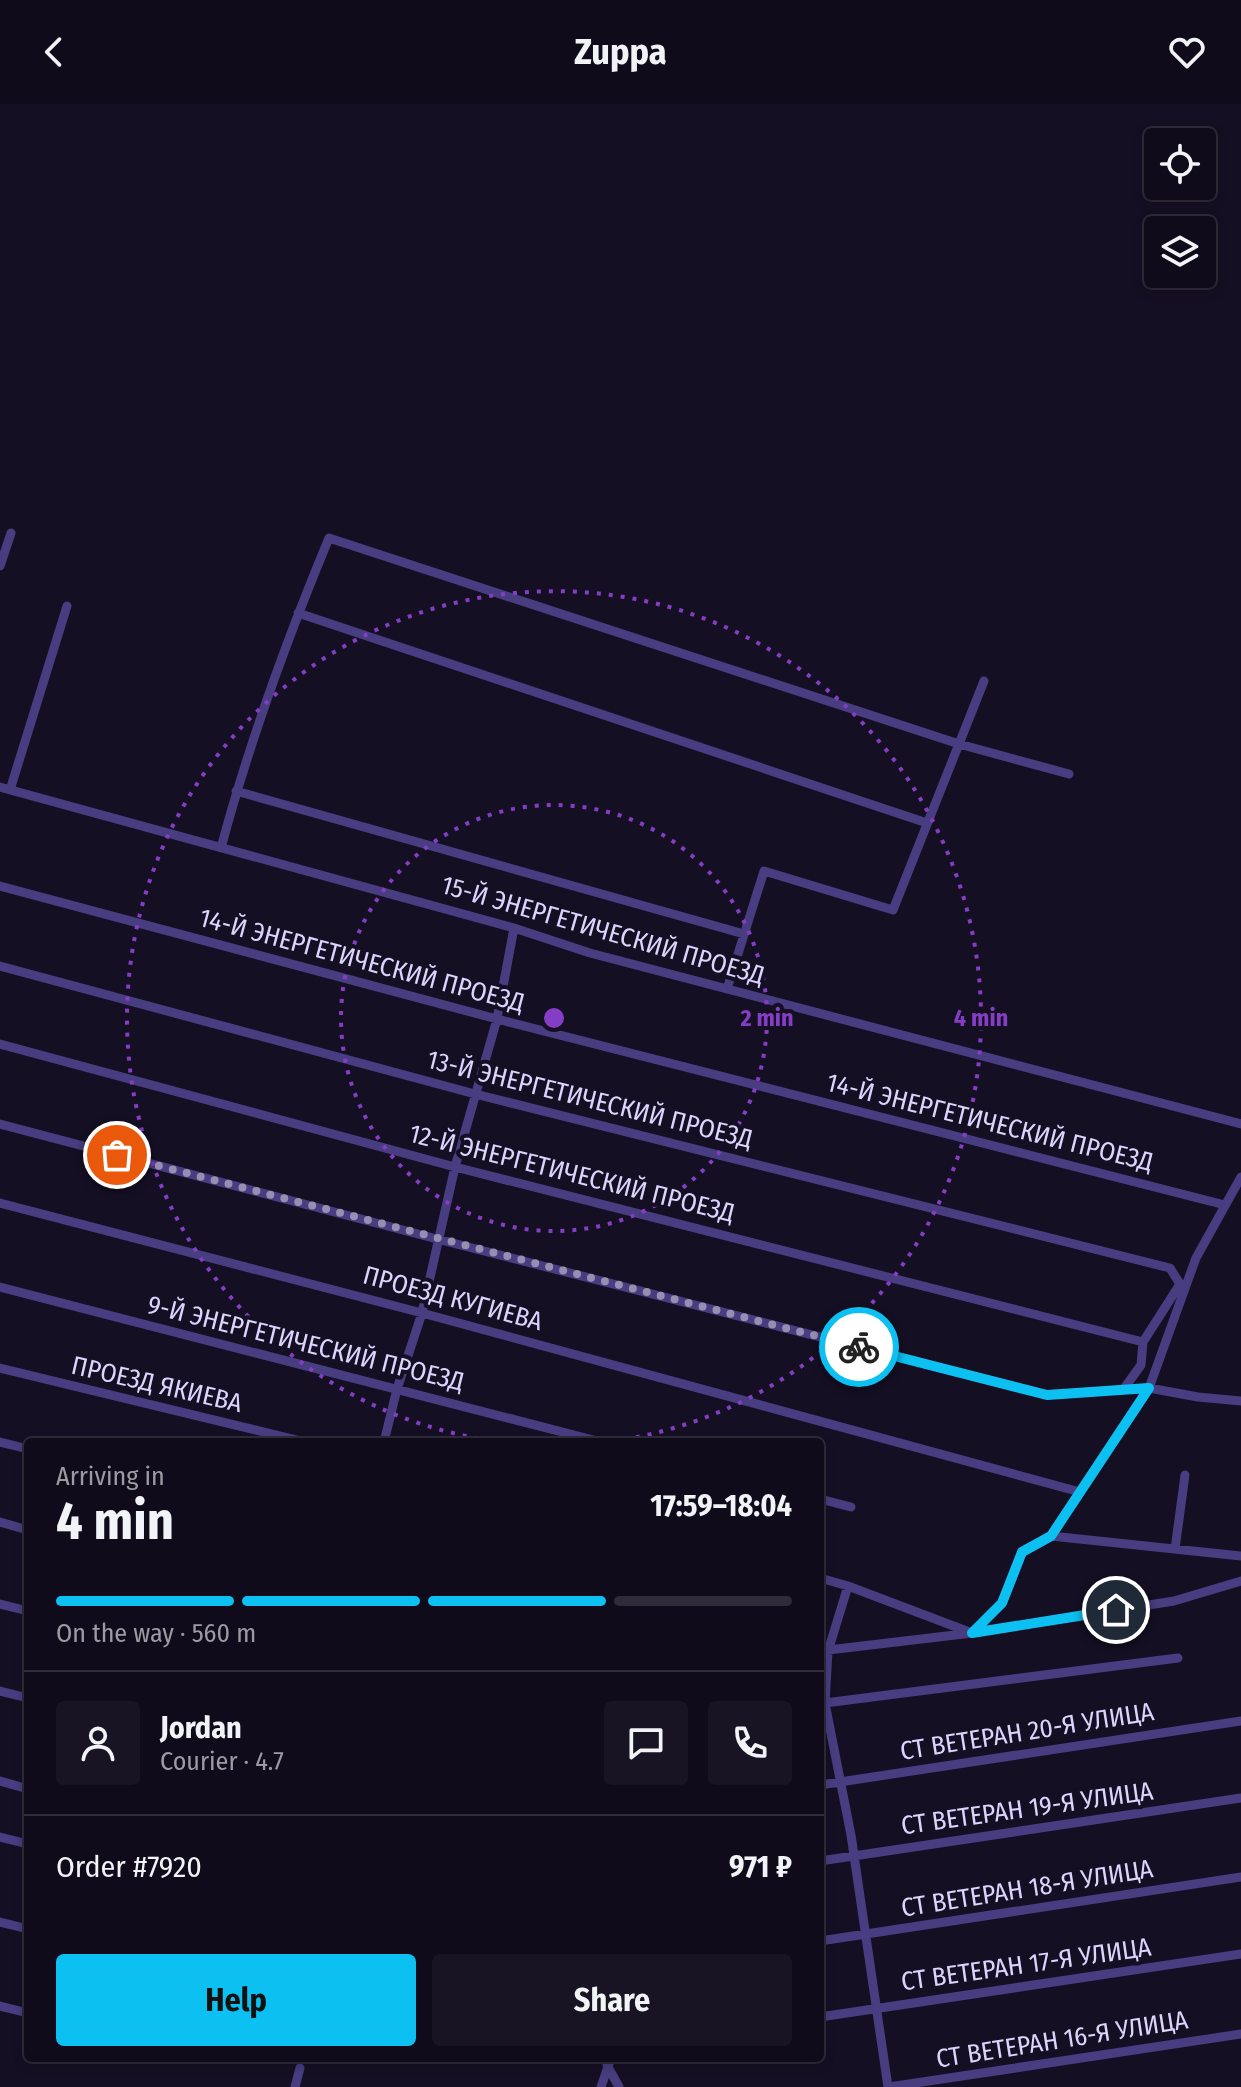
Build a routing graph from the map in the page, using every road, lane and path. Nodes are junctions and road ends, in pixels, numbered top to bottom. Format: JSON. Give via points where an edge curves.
{"nodes":[{"id":1,"x":11,"y":533,"type":"dead end"},
{"id":2,"x":0,"y":566,"type":"edge"},
{"id":3,"x":67,"y":606,"type":"dead end"},
{"id":4,"x":298,"y":613,"type":"junction"},
{"id":5,"x":984,"y":681,"type":"dead end"},
{"id":6,"x":959,"y":744,"type":"junction"},
{"id":7,"x":1069,"y":774,"type":"dead end"},
{"id":8,"x":5,"y":789,"type":"edge"},
{"id":9,"x":236,"y":791,"type":"junction"},
{"id":10,"x":927,"y":823,"type":"junction"},
{"id":11,"x":221,"y":848,"type":"junction"},
{"id":12,"x":0,"y":886,"type":"edge"},
{"id":13,"x":514,"y":928,"type":"junction"},
{"id":14,"x":744,"y":934,"type":"junction"},
{"id":15,"x":0,"y":966,"type":"edge"},
{"id":16,"x":727,"y":989,"type":"junction"},
{"id":17,"x":497,"y":1019,"type":"junction"},
{"id":18,"x":0,"y":1044,"type":"edge"},
{"id":19,"x":475,"y":1094,"type":"junction"},
{"id":20,"x":0,"y":1124,"type":"edge"},
{"id":21,"x":1241,"y":1124,"type":"edge"},
{"id":22,"x":455,"y":1167,"type":"junction"},
{"id":23,"x":1241,"y":1177,"type":"edge"},
{"id":24,"x":0,"y":1203,"type":"edge"},
{"id":25,"x":1225,"y":1205,"type":"junction"},
{"id":26,"x":437,"y":1239,"type":"junction"},
{"id":27,"x":1196,"y":1258,"type":"junction"},
{"id":28,"x":1180,"y":1284,"type":"junction"},
{"id":29,"x":0,"y":1287,"type":"edge"},
{"id":30,"x":422,"y":1313,"type":"junction"},
{"id":31,"x":1139,"y":1341,"type":"junction"},
{"id":32,"x":0,"y":1368,"type":"edge"},
{"id":33,"x":1149,"y":1388,"type":"junction"},
{"id":34,"x":397,"y":1389,"type":"junction"},
{"id":35,"x":1123,"y":1390,"type":"junction"},
{"id":36,"x":1241,"y":1401,"type":"edge"},
{"id":37,"x":289,"y":1438,"type":"edge"},
{"id":38,"x":385,"y":1438,"type":"edge"},
{"id":39,"x":586,"y":1438,"type":"edge"},
{"id":40,"x":0,"y":1442,"type":"edge"},
{"id":41,"x":24,"y":1448,"type":"edge"},
{"id":42,"x":1185,"y":1475,"type":"dead end"},
{"id":43,"x":1080,"y":1492,"type":"junction"},
{"id":44,"x":824,"y":1500,"type":"edge"},
{"id":45,"x":851,"y":1507,"type":"dead end"},
{"id":46,"x":0,"y":1522,"type":"edge"},
{"id":47,"x":24,"y":1529,"type":"edge"},
{"id":48,"x":1051,"y":1536,"type":"junction"},
{"id":49,"x":1175,"y":1549,"type":"junction"},
{"id":50,"x":1241,"y":1556,"type":"edge"},
{"id":51,"x":824,"y":1579,"type":"edge"},
{"id":52,"x":1241,"y":1581,"type":"edge"},
{"id":53,"x":848,"y":1586,"type":"junction"},
{"id":54,"x":0,"y":1604,"type":"edge"},
{"id":55,"x":24,"y":1610,"type":"edge"},
{"id":56,"x":972,"y":1633,"type":"junction"},
{"id":57,"x":824,"y":1651,"type":"edge"},
{"id":58,"x":1178,"y":1658,"type":"dead end"},
{"id":59,"x":0,"y":1691,"type":"edge"},
{"id":60,"x":24,"y":1697,"type":"edge"},
{"id":61,"x":825,"y":1703,"type":"junction"},
{"id":62,"x":1241,"y":1721,"type":"edge"},
{"id":63,"x":0,"y":1781,"type":"edge"},
{"id":64,"x":840,"y":1781,"type":"junction"},
{"id":65,"x":824,"y":1784,"type":"edge"},
{"id":66,"x":24,"y":1788,"type":"edge"},
{"id":67,"x":1241,"y":1798,"type":"edge"},
{"id":68,"x":0,"y":1837,"type":"edge"},
{"id":69,"x":24,"y":1843,"type":"edge"},
{"id":70,"x":854,"y":1855,"type":"junction"},
{"id":71,"x":824,"y":1860,"type":"edge"},
{"id":72,"x":1241,"y":1877,"type":"edge"},
{"id":73,"x":0,"y":1922,"type":"edge"},
{"id":74,"x":24,"y":1928,"type":"edge"},
{"id":75,"x":865,"y":1935,"type":"junction"},
{"id":76,"x":824,"y":1940,"type":"edge"},
{"id":77,"x":1240,"y":1955,"type":"edge"},
{"id":78,"x":0,"y":2006,"type":"edge"},
{"id":79,"x":877,"y":2008,"type":"junction"},
{"id":80,"x":24,"y":2012,"type":"edge"},
{"id":81,"x":824,"y":2016,"type":"edge"},
{"id":82,"x":1241,"y":2034,"type":"edge"},
{"id":83,"x":609,"y":2062,"type":"edge"},
{"id":84,"x":609,"y":2062,"type":"edge"},
{"id":85,"x":300,"y":2068,"type":"dead end"},
{"id":86,"x":295,"y":2087,"type":"edge"},
{"id":87,"x":601,"y":2087,"type":"edge"},
{"id":88,"x":619,"y":2087,"type":"edge"},
{"id":89,"x":888,"y":2087,"type":"edge"}],
"edges":[{"from":1,"to":2,"type":"street"},
{"from":3,"to":8,"type":"street"},
{"from":4,"to":6,"type":"street","via":[[329,538]]},
{"from":4,"to":9,"type":"street"},
{"from":4,"to":10,"type":"street"},
{"from":5,"to":6,"type":"street"},
{"from":6,"to":7,"type":"street"},
{"from":6,"to":10,"type":"street"},
{"from":8,"to":11,"type":"street","name":"15-Й ЭНЕРГЕТИЧЕСКИЙ ПРОЕЗД"},
{"from":9,"to":11,"type":"street"},
{"from":9,"to":14,"type":"street"},
{"from":10,"to":14,"type":"street","via":[[893,910],[764,871]]},
{"from":11,"to":13,"type":"street","name":"15-Й ЭНЕРГЕТИЧЕСКИЙ ПРОЕЗД"},
{"from":12,"to":17,"type":"street","name":"14-Й ЭНЕРГЕТИЧЕСКИЙ ПРОЕЗД"},
{"from":13,"to":16,"type":"street","name":"15-Й ЭНЕРГЕТИЧЕСКИЙ ПРОЕЗД"},
{"from":13,"to":17,"type":"street"},
{"from":14,"to":16,"type":"street"},
{"from":15,"to":19,"type":"street","name":"13-Й ЭНЕРГЕТИЧЕСКИЙ ПРОЕЗД"},
{"from":16,"to":21,"type":"street","name":"15-Й ЭНЕРГЕТИЧЕСКИЙ ПРОЕЗД"},
{"from":17,"to":19,"type":"street"},
{"from":17,"to":25,"type":"street","name":"14-Й ЭНЕРГЕТИЧЕСКИЙ ПРОЕЗД"},
{"from":18,"to":22,"type":"street","name":"12-Й ЭНЕРГЕТИЧЕСКИЙ ПРОЕЗД"},
{"from":19,"to":22,"type":"street"},
{"from":19,"to":28,"type":"street","name":"13-Й ЭНЕРГЕТИЧЕСКИЙ ПРОЕЗД","via":[[1170,1268]]},
{"from":20,"to":26,"type":"street"},
{"from":22,"to":26,"type":"street"},
{"from":22,"to":31,"type":"street","name":"12-Й ЭНЕРГЕТИЧЕСКИЙ ПРОЕЗД"},
{"from":23,"to":25,"type":"street"},
{"from":24,"to":30,"type":"street","name":"ПРОЕЗД КУГИЕВА"},
{"from":25,"to":27,"type":"street"},
{"from":26,"to":30,"type":"street"},
{"from":26,"to":35,"type":"street","via":[[1047,1395]]},
{"from":27,"to":28,"type":"street"},
{"from":27,"to":33,"type":"street"},
{"from":28,"to":31,"type":"street"},
{"from":29,"to":34,"type":"street","name":"9-Й ЭНЕРГЕТИЧЕСКИЙ ПРОЕЗД"},
{"from":30,"to":34,"type":"street"},
{"from":30,"to":43,"type":"street","name":"ПРОЕЗД КУГИЕВА"},
{"from":31,"to":35,"type":"street","via":[[1141,1365]]},
{"from":32,"to":37,"type":"street","name":"ПРОЕЗД ЯКИЕВА"},
{"from":33,"to":35,"type":"street"},
{"from":33,"to":36,"type":"street"},
{"from":33,"to":43,"type":"street"},
{"from":34,"to":38,"type":"street"},
{"from":34,"to":39,"type":"street","name":"9-Й ЭНЕРГЕТИЧЕСКИЙ ПРОЕЗД"},
{"from":40,"to":41,"type":"street"},
{"from":42,"to":49,"type":"street"},
{"from":43,"to":48,"type":"street"},
{"from":44,"to":45,"type":"street"},
{"from":46,"to":47,"type":"street"},
{"from":48,"to":49,"type":"street"},
{"from":48,"to":56,"type":"street","via":[[1022,1552],[1002,1603]]},
{"from":49,"to":50,"type":"street"},
{"from":51,"to":53,"type":"street"},
{"from":52,"to":56,"type":"street","via":[[1174,1601]]},
{"from":53,"to":56,"type":"street"},
{"from":53,"to":57,"type":"street"},
{"from":54,"to":55,"type":"street"},
{"from":56,"to":57,"type":"street"},
{"from":57,"to":61,"type":"street"},
{"from":58,"to":61,"type":"street"},
{"from":59,"to":60,"type":"street"},
{"from":61,"to":64,"type":"street"},
{"from":62,"to":64,"type":"street","name":"СТ ВЕТЕРАН 20-Я УЛИЦА"},
{"from":63,"to":66,"type":"street"},
{"from":64,"to":65,"type":"street","name":"СТ ВЕТЕРАН 20-Я УЛИЦА"},
{"from":64,"to":70,"type":"street"},
{"from":67,"to":70,"type":"street","name":"СТ ВЕТЕРАН 19-Я УЛИЦА"},
{"from":68,"to":69,"type":"street"},
{"from":70,"to":71,"type":"street","name":"СТ ВЕТЕРАН 19-Я УЛИЦА"},
{"from":70,"to":75,"type":"street"},
{"from":72,"to":75,"type":"street","name":"СТ ВЕТЕРАН 18-Я УЛИЦА"},
{"from":73,"to":74,"type":"street"},
{"from":75,"to":76,"type":"street","name":"СТ ВЕТЕРАН 18-Я УЛИЦА"},
{"from":75,"to":79,"type":"street"},
{"from":77,"to":79,"type":"street","name":"СТ ВЕТЕРАН 17-Я УЛИЦА"},
{"from":78,"to":80,"type":"street"},
{"from":79,"to":81,"type":"street","name":"СТ ВЕТЕРАН 17-Я УЛИЦА"},
{"from":79,"to":89,"type":"street"},
{"from":82,"to":89,"type":"street","name":"СТ ВЕТЕРАН 16-Я УЛИЦА"},
{"from":83,"to":87,"type":"street"},
{"from":84,"to":88,"type":"street"},
{"from":85,"to":86,"type":"street"}]}
